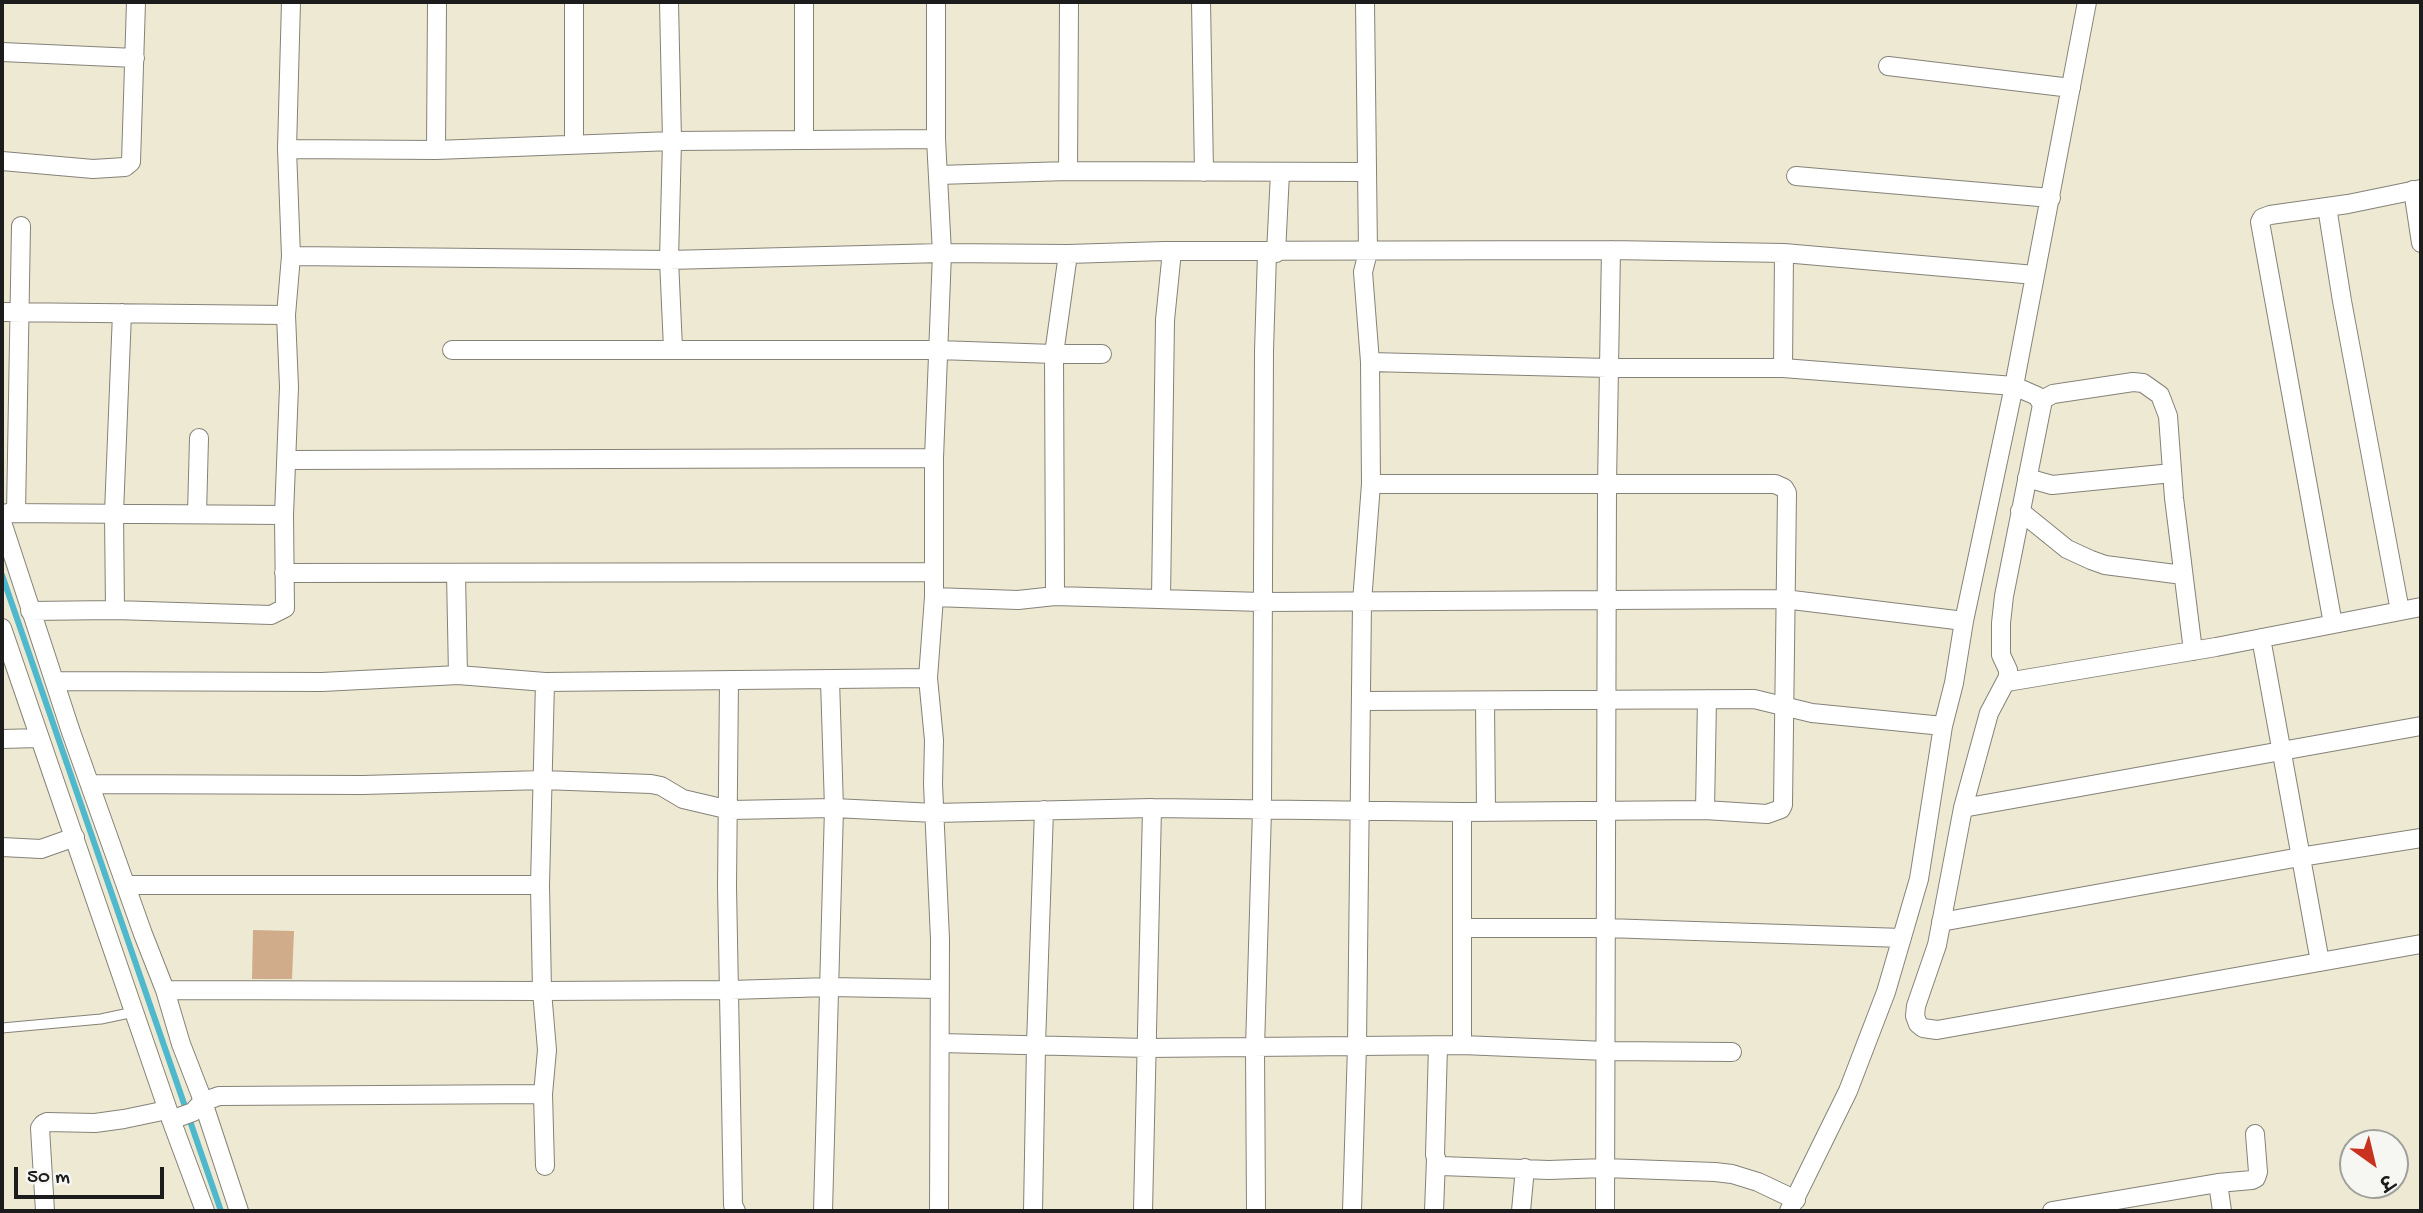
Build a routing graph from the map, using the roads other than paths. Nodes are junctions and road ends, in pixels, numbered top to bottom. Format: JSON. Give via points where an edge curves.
{"nodes":[{"id":1,"x":136,"y":2,"type":"edge"},
{"id":2,"x":290,"y":2,"type":"edge"},
{"id":3,"x":437,"y":2,"type":"edge"},
{"id":4,"x":574,"y":2,"type":"edge"},
{"id":5,"x":668,"y":2,"type":"edge"},
{"id":6,"x":804,"y":2,"type":"edge"},
{"id":7,"x":936,"y":2,"type":"edge"},
{"id":8,"x":1069,"y":2,"type":"edge"},
{"id":9,"x":1201,"y":2,"type":"edge"},
{"id":10,"x":1365,"y":2,"type":"edge"},
{"id":11,"x":2087,"y":2,"type":"edge"},
{"id":12,"x":2,"y":51,"type":"edge"},
{"id":13,"x":135,"y":58,"type":"junction"},
{"id":14,"x":1888,"y":66,"type":"dead end"},
{"id":15,"x":2071,"y":88,"type":"junction"},
{"id":16,"x":936,"y":139,"type":"junction"},
{"id":17,"x":804,"y":140,"type":"junction"},
{"id":18,"x":672,"y":141,"type":"junction"},
{"id":19,"x":574,"y":143,"type":"junction"},
{"id":20,"x":287,"y":149,"type":"junction"},
{"id":21,"x":436,"y":150,"type":"junction"},
{"id":22,"x":2,"y":161,"type":"edge"},
{"id":23,"x":1068,"y":171,"type":"junction"},
{"id":24,"x":1204,"y":172,"type":"junction"},
{"id":25,"x":1280,"y":173,"type":"junction"},
{"id":26,"x":1367,"y":173,"type":"junction"},
{"id":27,"x":938,"y":175,"type":"junction"},
{"id":28,"x":1796,"y":176,"type":"dead end"},
{"id":29,"x":2417,"y":190,"type":"edge"},
{"id":30,"x":2051,"y":198,"type":"junction"},
{"id":31,"x":2327,"y":207,"type":"junction"},
{"id":32,"x":21,"y":226,"type":"dead end"},
{"id":33,"x":2421,"y":243,"type":"edge"},
{"id":34,"x":1611,"y":250,"type":"junction"},
{"id":35,"x":1172,"y":251,"type":"junction"},
{"id":36,"x":1368,"y":252,"type":"junction"},
{"id":37,"x":942,"y":253,"type":"junction"},
{"id":38,"x":1272,"y":253,"type":"junction"},
{"id":39,"x":1784,"y":253,"type":"junction"},
{"id":40,"x":1068,"y":254,"type":"junction"},
{"id":41,"x":292,"y":256,"type":"junction"},
{"id":42,"x":669,"y":260,"type":"junction"},
{"id":43,"x":2035,"y":275,"type":"junction"},
{"id":44,"x":11,"y":312,"type":"edge"},
{"id":45,"x":122,"y":313,"type":"junction"},
{"id":46,"x":286,"y":315,"type":"junction"},
{"id":47,"x":673,"y":348,"type":"junction"},
{"id":48,"x":938,"y":349,"type":"junction"},
{"id":49,"x":452,"y":350,"type":"dead end"},
{"id":50,"x":1055,"y":354,"type":"junction"},
{"id":51,"x":1102,"y":354,"type":"dead end"},
{"id":52,"x":1370,"y":362,"type":"junction"},
{"id":53,"x":1608,"y":368,"type":"junction"},
{"id":54,"x":1783,"y":368,"type":"junction"},
{"id":55,"x":2014,"y":386,"type":"junction"},
{"id":56,"x":2040,"y":401,"type":"junction"},
{"id":57,"x":199,"y":438,"type":"dead end"},
{"id":58,"x":934,"y":458,"type":"junction"},
{"id":59,"x":287,"y":460,"type":"junction"},
{"id":60,"x":2172,"y":473,"type":"junction"},
{"id":61,"x":2027,"y":478,"type":"junction"},
{"id":62,"x":1371,"y":484,"type":"junction"},
{"id":63,"x":1607,"y":485,"type":"junction"},
{"id":64,"x":2020,"y":512,"type":"junction"},
{"id":65,"x":114,"y":513,"type":"junction"},
{"id":66,"x":197,"y":514,"type":"junction"},
{"id":67,"x":284,"y":515,"type":"junction"},
{"id":68,"x":7,"y":516,"type":"edge"},
{"id":69,"x":934,"y":572,"type":"junction"},
{"id":70,"x":284,"y":573,"type":"junction"},
{"id":71,"x":456,"y":573,"type":"junction"},
{"id":72,"x":2183,"y":575,"type":"junction"},
{"id":73,"x":1055,"y":596,"type":"junction"},
{"id":74,"x":934,"y":597,"type":"junction"},
{"id":75,"x":1161,"y":599,"type":"junction"},
{"id":76,"x":1784,"y":599,"type":"junction"},
{"id":77,"x":1608,"y":600,"type":"junction"},
{"id":78,"x":1262,"y":602,"type":"junction"},
{"id":79,"x":1362,"y":602,"type":"junction"},
{"id":80,"x":2421,"y":607,"type":"edge"},
{"id":81,"x":115,"y":610,"type":"junction"},
{"id":82,"x":30,"y":611,"type":"junction"},
{"id":83,"x":2400,"y":611,"type":"junction"},
{"id":84,"x":1964,"y":621,"type":"junction"},
{"id":85,"x":2333,"y":624,"type":"junction"},
{"id":86,"x":4,"y":638,"type":"edge"},
{"id":87,"x":2261,"y":638,"type":"junction"},
{"id":88,"x":2193,"y":651,"type":"junction"},
{"id":89,"x":458,"y":675,"type":"junction"},
{"id":90,"x":928,"y":678,"type":"junction"},
{"id":91,"x":729,"y":680,"type":"junction"},
{"id":92,"x":830,"y":680,"type":"junction"},
{"id":93,"x":55,"y":681,"type":"junction"},
{"id":94,"x":545,"y":682,"type":"junction"},
{"id":95,"x":2007,"y":682,"type":"junction"},
{"id":96,"x":1707,"y":699,"type":"junction"},
{"id":97,"x":1362,"y":701,"type":"junction"},
{"id":98,"x":1485,"y":701,"type":"junction"},
{"id":99,"x":1606,"y":701,"type":"junction"},
{"id":100,"x":1783,"y":704,"type":"junction"},
{"id":101,"x":1943,"y":726,"type":"junction"},
{"id":102,"x":2421,"y":726,"type":"edge"},
{"id":103,"x":38,"y":738,"type":"junction"},
{"id":104,"x":2,"y":739,"type":"edge"},
{"id":105,"x":2282,"y":751,"type":"junction"},
{"id":106,"x":543,"y":780,"type":"junction"},
{"id":107,"x":90,"y":784,"type":"junction"},
{"id":108,"x":834,"y":808,"type":"junction"},
{"id":109,"x":1152,"y":808,"type":"junction"},
{"id":110,"x":1964,"y":808,"type":"junction"},
{"id":111,"x":1360,"y":809,"type":"junction"},
{"id":112,"x":730,"y":810,"type":"junction"},
{"id":113,"x":1044,"y":810,"type":"junction"},
{"id":114,"x":1262,"y":810,"type":"junction"},
{"id":115,"x":1605,"y":810,"type":"junction"},
{"id":116,"x":1705,"y":810,"type":"junction"},
{"id":117,"x":1486,"y":811,"type":"junction"},
{"id":118,"x":1462,"y":812,"type":"junction"},
{"id":119,"x":935,"y":813,"type":"junction"},
{"id":120,"x":75,"y":837,"type":"junction"},
{"id":121,"x":2421,"y":838,"type":"edge"},
{"id":122,"x":2,"y":847,"type":"edge"},
{"id":123,"x":2300,"y":857,"type":"junction"},
{"id":124,"x":540,"y":884,"type":"junction"},
{"id":125,"x":126,"y":886,"type":"junction"},
{"id":126,"x":1941,"y":922,"type":"junction"},
{"id":127,"x":1464,"y":928,"type":"junction"},
{"id":128,"x":1606,"y":928,"type":"junction"},
{"id":129,"x":1902,"y":938,"type":"junction"},
{"id":130,"x":2421,"y":944,"type":"edge"},
{"id":131,"x":2320,"y":962,"type":"junction"},
{"id":132,"x":830,"y":987,"type":"junction"},
{"id":133,"x":938,"y":989,"type":"junction"},
{"id":134,"x":165,"y":990,"type":"junction"},
{"id":135,"x":730,"y":990,"type":"junction"},
{"id":136,"x":542,"y":991,"type":"junction"},
{"id":137,"x":134,"y":1012,"type":"junction"},
{"id":138,"x":2,"y":1028,"type":"edge"},
{"id":139,"x":940,"y":1043,"type":"junction"},
{"id":140,"x":1035,"y":1045,"type":"junction"},
{"id":141,"x":1462,"y":1045,"type":"junction"},
{"id":142,"x":1357,"y":1046,"type":"junction"},
{"id":143,"x":1437,"y":1046,"type":"junction"},
{"id":144,"x":1146,"y":1048,"type":"junction"},
{"id":145,"x":1255,"y":1048,"type":"junction"},
{"id":146,"x":1606,"y":1051,"type":"junction"},
{"id":147,"x":1732,"y":1052,"type":"dead end"},
{"id":148,"x":542,"y":1094,"type":"junction"},
{"id":149,"x":183,"y":1112,"type":"junction"},
{"id":150,"x":2255,"y":1134,"type":"dead end"},
{"id":151,"x":1436,"y":1159,"type":"junction"},
{"id":152,"x":545,"y":1166,"type":"dead end"},
{"id":153,"x":1525,"y":1168,"type":"junction"},
{"id":154,"x":1604,"y":1168,"type":"junction"},
{"id":155,"x":2218,"y":1183,"type":"junction"},
{"id":156,"x":1793,"y":1206,"type":"edge"},
{"id":157,"x":45,"y":1211,"type":"edge"},
{"id":158,"x":205,"y":1211,"type":"edge"},
{"id":159,"x":239,"y":1211,"type":"edge"},
{"id":160,"x":736,"y":1211,"type":"edge"},
{"id":161,"x":823,"y":1211,"type":"edge"},
{"id":162,"x":939,"y":1211,"type":"edge"},
{"id":163,"x":1033,"y":1211,"type":"edge"},
{"id":164,"x":1143,"y":1211,"type":"edge"},
{"id":165,"x":1256,"y":1211,"type":"edge"},
{"id":166,"x":1352,"y":1211,"type":"edge"},
{"id":167,"x":1434,"y":1211,"type":"edge"},
{"id":168,"x":1521,"y":1211,"type":"edge"},
{"id":169,"x":1605,"y":1211,"type":"edge"},
{"id":170,"x":2052,"y":1211,"type":"edge"},
{"id":171,"x":2222,"y":1211,"type":"edge"}],
"edges":[{"from":1,"to":13,"type":"street"},
{"from":2,"to":20,"type":"street"},
{"from":3,"to":21,"type":"street"},
{"from":4,"to":19,"type":"street"},
{"from":5,"to":18,"type":"street"},
{"from":6,"to":17,"type":"street"},
{"from":7,"to":16,"type":"street"},
{"from":8,"to":23,"type":"street"},
{"from":9,"to":24,"type":"street"},
{"from":10,"to":26,"type":"street"},
{"from":11,"to":15,"type":"street"},
{"from":12,"to":13,"type":"street"},
{"from":13,"to":22,"type":"street","via":[[133,155],[125,167],[93,169]]},
{"from":14,"to":15,"type":"street"},
{"from":15,"to":30,"type":"street"},
{"from":16,"to":17,"type":"street"},
{"from":16,"to":27,"type":"street"},
{"from":17,"to":18,"type":"street"},
{"from":18,"to":19,"type":"street"},
{"from":18,"to":42,"type":"street"},
{"from":19,"to":21,"type":"street"},
{"from":20,"to":21,"type":"street"},
{"from":20,"to":41,"type":"street"},
{"from":23,"to":24,"type":"street"},
{"from":23,"to":27,"type":"street"},
{"from":24,"to":25,"type":"street"},
{"from":25,"to":26,"type":"street"},
{"from":25,"to":38,"type":"street"},
{"from":26,"to":36,"type":"street"},
{"from":27,"to":37,"type":"street"},
{"from":28,"to":30,"type":"street"},
{"from":29,"to":31,"type":"street"},
{"from":29,"to":33,"type":"street"},
{"from":30,"to":43,"type":"street"},
{"from":31,"to":83,"type":"street"},
{"from":31,"to":85,"type":"street","via":[[2264,216],[2259,226]]},
{"from":32,"to":44,"type":"street"},
{"from":34,"to":36,"type":"street"},
{"from":34,"to":39,"type":"street"},
{"from":34,"to":53,"type":"street"},
{"from":35,"to":38,"type":"street"},
{"from":35,"to":40,"type":"street"},
{"from":35,"to":75,"type":"street","via":[[1165,320]]},
{"from":36,"to":38,"type":"street"},
{"from":36,"to":52,"type":"street","via":[[1363,272]]},
{"from":37,"to":40,"type":"street"},
{"from":37,"to":42,"type":"street"},
{"from":37,"to":48,"type":"street"},
{"from":38,"to":78,"type":"street","via":[[1264,351]]},
{"from":39,"to":43,"type":"street"},
{"from":39,"to":54,"type":"street"},
{"from":40,"to":50,"type":"street"},
{"from":41,"to":42,"type":"street"},
{"from":41,"to":46,"type":"street"},
{"from":42,"to":47,"type":"street"},
{"from":43,"to":55,"type":"street"},
{"from":44,"to":45,"type":"street"},
{"from":44,"to":68,"type":"street"},
{"from":45,"to":46,"type":"street"},
{"from":45,"to":65,"type":"street"},
{"from":46,"to":59,"type":"street"},
{"from":47,"to":48,"type":"street"},
{"from":47,"to":49,"type":"street"},
{"from":48,"to":50,"type":"street"},
{"from":48,"to":58,"type":"street"},
{"from":50,"to":51,"type":"street"},
{"from":50,"to":73,"type":"street"},
{"from":52,"to":53,"type":"street"},
{"from":52,"to":62,"type":"street"},
{"from":53,"to":54,"type":"street"},
{"from":53,"to":63,"type":"street"},
{"from":54,"to":55,"type":"street"},
{"from":55,"to":56,"type":"street"},
{"from":55,"to":84,"type":"street"},
{"from":56,"to":60,"type":"street","via":[[2053,394],[2143,383],[2160,395],[2165,406]]},
{"from":56,"to":61,"type":"street"},
{"from":57,"to":66,"type":"street"},
{"from":58,"to":59,"type":"street"},
{"from":58,"to":69,"type":"street"},
{"from":59,"to":67,"type":"street"},
{"from":60,"to":61,"type":"street","via":[[2052,485]]},
{"from":60,"to":72,"type":"street"},
{"from":61,"to":64,"type":"street"},
{"from":62,"to":63,"type":"street"},
{"from":62,"to":79,"type":"street"},
{"from":63,"to":76,"type":"street","via":[[1780,485],[1787,493]]},
{"from":63,"to":77,"type":"street"},
{"from":64,"to":72,"type":"street","via":[[2067,549],[2091,561]]},
{"from":64,"to":95,"type":"street","via":[[2001,624]]},
{"from":65,"to":66,"type":"street"},
{"from":65,"to":68,"type":"street"},
{"from":65,"to":81,"type":"street"},
{"from":66,"to":67,"type":"street"},
{"from":67,"to":70,"type":"street"},
{"from":68,"to":82,"type":"street"},
{"from":69,"to":71,"type":"street"},
{"from":69,"to":74,"type":"street"},
{"from":70,"to":71,"type":"street"},
{"from":70,"to":81,"type":"street","via":[[285,608],[271,615]]},
{"from":71,"to":89,"type":"street"},
{"from":72,"to":88,"type":"street"},
{"from":73,"to":74,"type":"street","via":[[1018,600]]},
{"from":73,"to":75,"type":"street"},
{"from":74,"to":90,"type":"street"},
{"from":75,"to":78,"type":"street"},
{"from":76,"to":77,"type":"street"},
{"from":76,"to":84,"type":"street"},
{"from":76,"to":100,"type":"street"},
{"from":77,"to":79,"type":"street"},
{"from":77,"to":99,"type":"street"},
{"from":78,"to":79,"type":"street"},
{"from":78,"to":114,"type":"street"},
{"from":79,"to":97,"type":"street"},
{"from":80,"to":83,"type":"street"},
{"from":81,"to":82,"type":"street"},
{"from":82,"to":93,"type":"street"},
{"from":83,"to":85,"type":"street"},
{"from":84,"to":101,"type":"street"},
{"from":85,"to":87,"type":"street"},
{"from":86,"to":103,"type":"street"},
{"from":87,"to":88,"type":"street"},
{"from":87,"to":105,"type":"street"},
{"from":88,"to":95,"type":"street"},
{"from":89,"to":93,"type":"street","via":[[322,682]]},
{"from":89,"to":94,"type":"street"},
{"from":90,"to":92,"type":"street"},
{"from":90,"to":119,"type":"street"},
{"from":91,"to":92,"type":"street"},
{"from":91,"to":94,"type":"street"},
{"from":91,"to":112,"type":"street"},
{"from":92,"to":108,"type":"street"},
{"from":93,"to":107,"type":"street"},
{"from":94,"to":106,"type":"street"},
{"from":95,"to":110,"type":"street","via":[[1989,713]]},
{"from":96,"to":99,"type":"street"},
{"from":96,"to":100,"type":"street"},
{"from":96,"to":116,"type":"street"},
{"from":97,"to":98,"type":"street"},
{"from":97,"to":111,"type":"street"},
{"from":98,"to":99,"type":"street"},
{"from":98,"to":117,"type":"street"},
{"from":99,"to":115,"type":"street"},
{"from":100,"to":101,"type":"street","via":[[1812,713]]},
{"from":100,"to":116,"type":"street","via":[[1781,809],[1767,814]]},
{"from":101,"to":129,"type":"street","via":[[1919,879]]},
{"from":102,"to":105,"type":"street"},
{"from":103,"to":104,"type":"street"},
{"from":103,"to":120,"type":"street"},
{"from":105,"to":110,"type":"street"},
{"from":105,"to":123,"type":"street"},
{"from":106,"to":107,"type":"street"},
{"from":106,"to":112,"type":"street","via":[[655,784],[683,799]]},
{"from":106,"to":124,"type":"street"},
{"from":107,"to":125,"type":"street"},
{"from":108,"to":112,"type":"street"},
{"from":108,"to":119,"type":"street"},
{"from":108,"to":132,"type":"street"},
{"from":109,"to":113,"type":"street"},
{"from":109,"to":114,"type":"street"},
{"from":109,"to":144,"type":"street"},
{"from":110,"to":126,"type":"street"},
{"from":111,"to":114,"type":"street"},
{"from":111,"to":118,"type":"street"},
{"from":111,"to":142,"type":"street"},
{"from":112,"to":135,"type":"street"},
{"from":113,"to":119,"type":"street"},
{"from":113,"to":140,"type":"street"},
{"from":114,"to":145,"type":"street"},
{"from":115,"to":116,"type":"street"},
{"from":115,"to":117,"type":"street"},
{"from":115,"to":128,"type":"street"},
{"from":117,"to":118,"type":"street"},
{"from":118,"to":127,"type":"street"},
{"from":119,"to":133,"type":"street"},
{"from":120,"to":122,"type":"street","via":[[41,849]]},
{"from":120,"to":137,"type":"street"},
{"from":121,"to":123,"type":"street"},
{"from":123,"to":126,"type":"street"},
{"from":123,"to":131,"type":"street"},
{"from":124,"to":125,"type":"street"},
{"from":124,"to":136,"type":"street"},
{"from":125,"to":134,"type":"street"},
{"from":126,"to":131,"type":"street","via":[[1916,1006],[1918,1024],[1930,1030]]},
{"from":127,"to":128,"type":"street"},
{"from":127,"to":141,"type":"street"},
{"from":128,"to":129,"type":"street"},
{"from":128,"to":146,"type":"street"},
{"from":129,"to":156,"type":"street","via":[[1848,1091]]},
{"from":130,"to":131,"type":"street"},
{"from":132,"to":133,"type":"street"},
{"from":132,"to":135,"type":"street"},
{"from":132,"to":161,"type":"street"},
{"from":133,"to":139,"type":"street"},
{"from":134,"to":136,"type":"street"},
{"from":134,"to":149,"type":"street","via":[[181,1044]]},
{"from":135,"to":136,"type":"street"},
{"from":135,"to":160,"type":"street"},
{"from":136,"to":148,"type":"street","via":[[547,1050]]},
{"from":137,"to":138,"type":"lane"},
{"from":137,"to":149,"type":"street"},
{"from":139,"to":140,"type":"street"},
{"from":139,"to":162,"type":"street"},
{"from":140,"to":144,"type":"street"},
{"from":140,"to":163,"type":"street"},
{"from":141,"to":143,"type":"street"},
{"from":141,"to":146,"type":"street"},
{"from":142,"to":143,"type":"street"},
{"from":142,"to":145,"type":"street"},
{"from":142,"to":166,"type":"street"},
{"from":143,"to":151,"type":"street"},
{"from":144,"to":145,"type":"street"},
{"from":144,"to":164,"type":"street"},
{"from":145,"to":165,"type":"street"},
{"from":146,"to":147,"type":"street"},
{"from":146,"to":154,"type":"street"},
{"from":148,"to":149,"type":"street","via":[[229,1096],[209,1099]]},
{"from":148,"to":152,"type":"street"},
{"from":149,"to":157,"type":"street","via":[[43,1124]]},
{"from":149,"to":158,"type":"street"},
{"from":149,"to":159,"type":"street"},
{"from":150,"to":155,"type":"street","via":[[2256,1178]]},
{"from":151,"to":153,"type":"street","via":[[1446,1167]]},
{"from":151,"to":167,"type":"street"},
{"from":153,"to":154,"type":"street"},
{"from":153,"to":168,"type":"street"},
{"from":154,"to":156,"type":"street","via":[[1732,1174],[1758,1182]]},
{"from":154,"to":169,"type":"street"},
{"from":155,"to":170,"type":"street"},
{"from":155,"to":171,"type":"street"}]}
